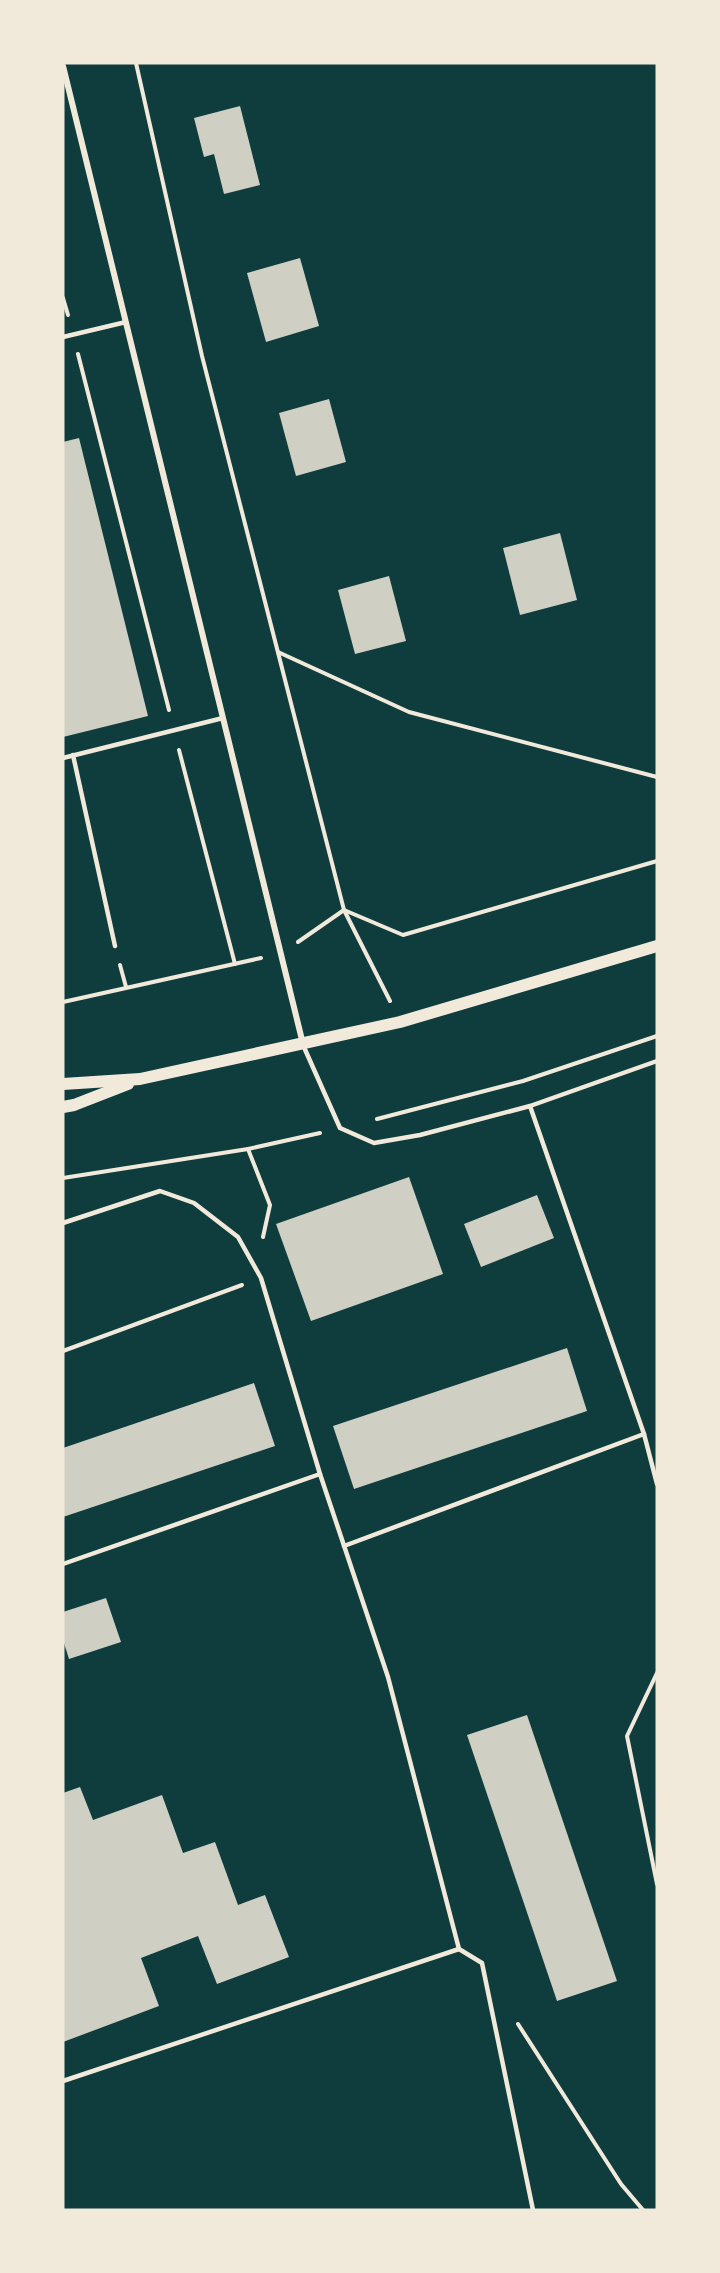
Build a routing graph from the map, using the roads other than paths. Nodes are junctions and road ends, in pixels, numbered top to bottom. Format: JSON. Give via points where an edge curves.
{"nodes":[{"id":1,"x":63,"y":66,"type":"edge"},
{"id":2,"x":126,"y":322,"type":"junction"},
{"id":3,"x":63,"y":337,"type":"edge"},
{"id":4,"x":223,"y":718,"type":"junction"},
{"id":5,"x":73,"y":755,"type":"junction"},
{"id":6,"x":63,"y":758,"type":"edge"},
{"id":7,"x":115,"y":946,"type":"dead end"},
{"id":8,"x":657,"y":946,"type":"edge"},
{"id":9,"x":303,"y":1045,"type":"junction"},
{"id":10,"x":657,"y":1061,"type":"edge"},
{"id":11,"x":141,"y":1079,"type":"junction"},
{"id":12,"x":63,"y":1084,"type":"edge"},
{"id":13,"x":530,"y":1106,"type":"junction"},
{"id":14,"x":63,"y":1107,"type":"edge"},
{"id":15,"x":63,"y":1223,"type":"edge"},
{"id":16,"x":644,"y":1434,"type":"junction"},
{"id":17,"x":320,"y":1474,"type":"junction"},
{"id":18,"x":657,"y":1484,"type":"edge"},
{"id":19,"x":344,"y":1546,"type":"junction"},
{"id":20,"x":63,"y":1564,"type":"edge"},
{"id":21,"x":459,"y":1949,"type":"junction"},
{"id":22,"x":63,"y":2081,"type":"edge"},
{"id":23,"x":533,"y":2210,"type":"edge"}],
"edges":[{"from":1,"to":2,"type":"street"},
{"from":2,"to":3,"type":"lane"},
{"from":2,"to":4,"type":"street"},
{"from":4,"to":5,"type":"lane"},
{"from":4,"to":9,"type":"street"},
{"from":5,"to":6,"type":"lane"},
{"from":5,"to":7,"type":"lane"},
{"from":8,"to":9,"type":"main road","via":[[400,1022]]},
{"from":9,"to":11,"type":"main road"},
{"from":9,"to":13,"type":"lane","via":[[340,1128],[374,1143]]},
{"from":10,"to":13,"type":"lane"},
{"from":11,"to":12,"type":"main road"},
{"from":11,"to":14,"type":"main road"},
{"from":13,"to":16,"type":"lane"},
{"from":15,"to":17,"type":"lane","via":[[160,1191],[194,1203],[238,1237],[261,1278]]},
{"from":16,"to":18,"type":"lane"},
{"from":16,"to":19,"type":"lane"},
{"from":17,"to":19,"type":"lane"},
{"from":17,"to":20,"type":"lane"},
{"from":19,"to":21,"type":"lane","via":[[388,1677]]},
{"from":21,"to":22,"type":"lane"},
{"from":21,"to":23,"type":"lane","via":[[482,1963]]}]}
